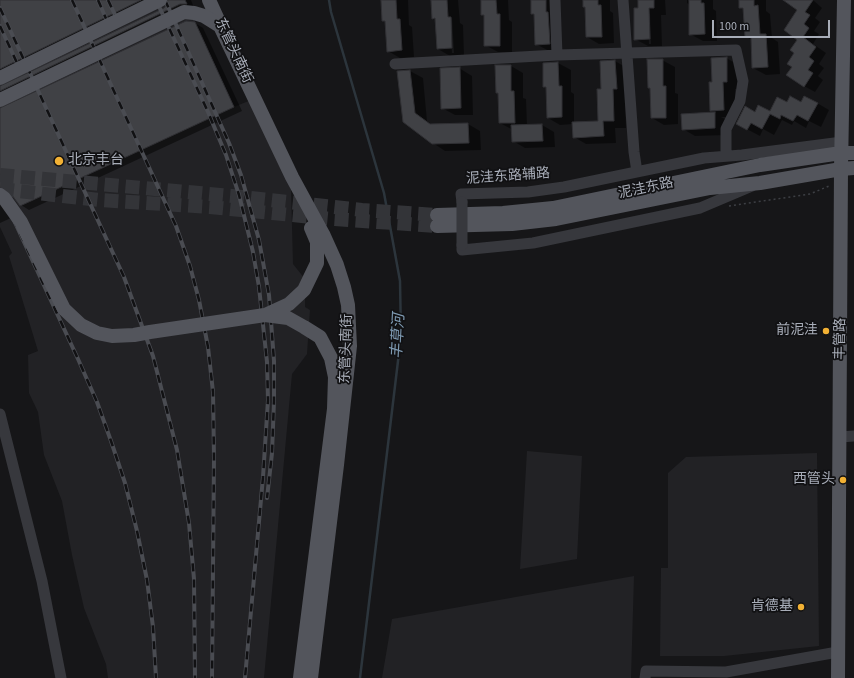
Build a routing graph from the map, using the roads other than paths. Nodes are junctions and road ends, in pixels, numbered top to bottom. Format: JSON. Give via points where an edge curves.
{"nodes":[{"id":1,"x":160,"y":0,"type":"edge"},
{"id":2,"x":209,"y":0,"type":"edge"},
{"id":3,"x":555,"y":0,"type":"edge"},
{"id":4,"x":622,"y":0,"type":"edge"},
{"id":5,"x":838,"y":0,"type":"edge"},
{"id":6,"x":844,"y":0,"type":"edge"},
{"id":7,"x":231,"y":48,"type":"junction"},
{"id":8,"x":626,"y":53,"type":"junction"},
{"id":9,"x":557,"y":55,"type":"junction"},
{"id":10,"x":396,"y":64,"type":"dead end"},
{"id":11,"x":0,"y":78,"type":"edge"},
{"id":12,"x":0,"y":100,"type":"edge"},
{"id":13,"x":842,"y":149,"type":"edge"},
{"id":14,"x":726,"y":151,"type":"dead end"},
{"id":15,"x":844,"y":169,"type":"edge"},
{"id":16,"x":638,"y":172,"type":"junction"},
{"id":17,"x":292,"y":177,"type":"junction"},
{"id":18,"x":760,"y":183,"type":"junction"},
{"id":19,"x":0,"y":195,"type":"edge"},
{"id":20,"x":265,"y":315,"type":"junction"},
{"id":21,"x":0,"y":414,"type":"edge"},
{"id":22,"x":854,"y":436,"type":"edge"},
{"id":23,"x":840,"y":437,"type":"junction"},
{"id":24,"x":832,"y":653,"type":"junction"},
{"id":25,"x":646,"y":674,"type":"edge"},
{"id":26,"x":61,"y":678,"type":"edge"},
{"id":27,"x":300,"y":678,"type":"edge"},
{"id":28,"x":312,"y":678,"type":"edge"},
{"id":29,"x":832,"y":678,"type":"edge"},
{"id":30,"x":838,"y":678,"type":"edge"}],
"edges":[{"from":1,"to":11,"type":"main road","bridge":true},
{"from":2,"to":7,"type":"main road","name":"东管头南街","bridge":true},
{"from":3,"to":9,"type":"street"},
{"from":4,"to":8,"type":"street"},
{"from":5,"to":13,"type":"main road","name":"丰管路"},
{"from":6,"to":13,"type":"main road","name":"丰管路"},
{"from":7,"to":12,"type":"main road","bridge":true,"via":[[220,26],[204,16],[184,12]]},
{"from":7,"to":17,"type":"main road","name":"东管头南街","bridge":true},
{"from":8,"to":9,"type":"street"},
{"from":8,"to":14,"type":"street","via":[[736,50],[743,81],[740,101],[726,129]]},
{"from":8,"to":16,"type":"street"},
{"from":9,"to":10,"type":"street"},
{"from":13,"to":15,"type":"main road","name":"丰管路"},
{"from":13,"to":16,"type":"street","name":"泥洼东路辅路","via":[[716,156]]},
{"from":13,"to":18,"type":"main road","name":"泥洼东路","via":[[553,208],[437,221],[512,224],[549,220],[710,188]]},
{"from":15,"to":18,"type":"main road","name":"泥洼东路"},
{"from":15,"to":23,"type":"main road","name":"丰管路"},
{"from":15,"to":24,"type":"main road","name":"丰管路"},
{"from":16,"to":18,"type":"street","name":"泥洼东路辅路","bridge":true,"via":[[528,192],[462,194],[462,250],[533,243],[700,208]]},
{"from":17,"to":20,"type":"main road","bridge":true,"via":[[304,214],[317,242],[317,263],[304,290],[289,304]]},
{"from":17,"to":28,"type":"main road","name":"东管头南街","bridge":true,"via":[[337,265],[344,287],[350,323],[350,346]]},
{"from":19,"to":20,"type":"main road","bridge":true,"via":[[21,222],[64,309],[82,325],[97,333],[112,336],[134,335]]},
{"from":20,"to":27,"type":"main road","name":"东管头南街","bridge":true,"via":[[288,318],[320,337],[331,358],[335,377],[334,409]]},
{"from":21,"to":26,"type":"street","via":[[42,581]]},
{"from":22,"to":23,"type":"street"},
{"from":23,"to":30,"type":"main road","name":"丰管路"},
{"from":24,"to":25,"type":"street","via":[[726,672]]},
{"from":24,"to":29,"type":"main road","name":"丰管路"}]}
